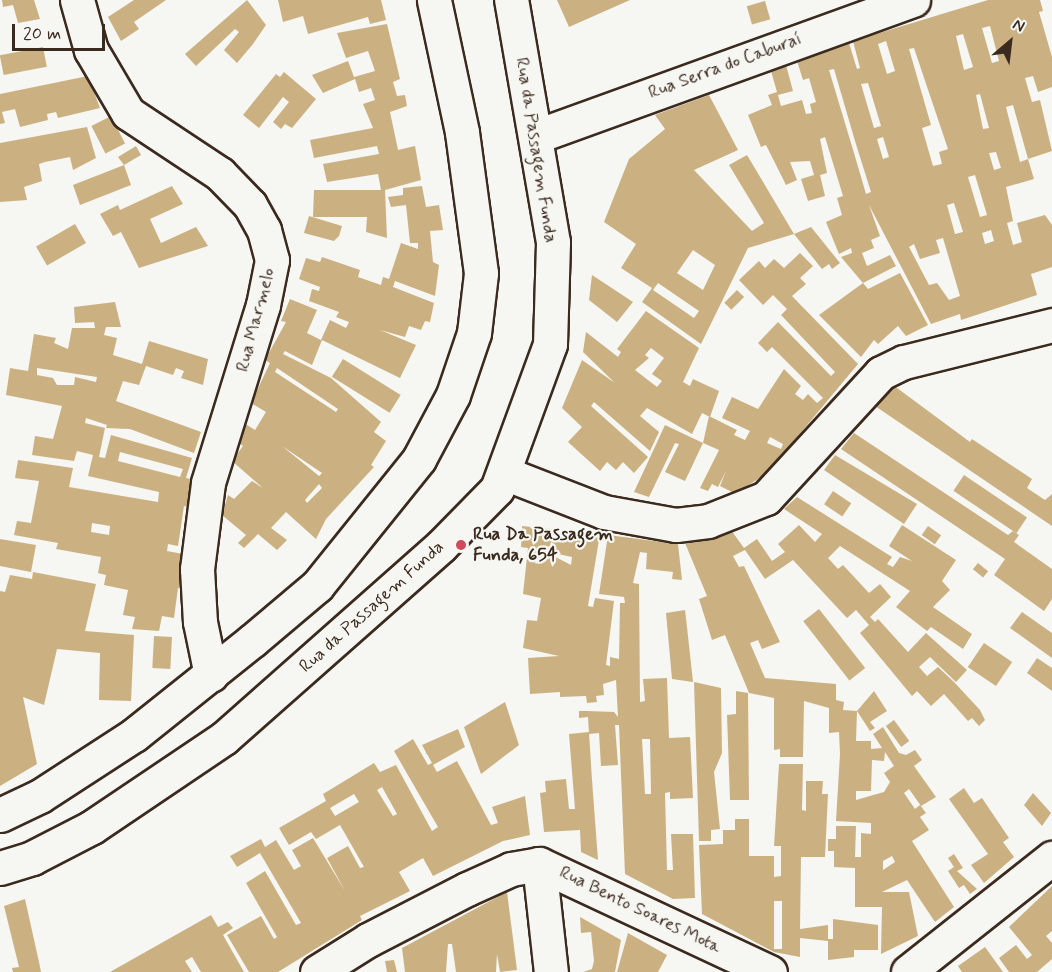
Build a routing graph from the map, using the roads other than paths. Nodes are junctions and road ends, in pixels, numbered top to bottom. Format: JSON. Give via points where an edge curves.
{"nodes":[{"id":1,"x":77,"y":0,"type":"edge"},
{"id":2,"x":434,"y":0,"type":"edge"},
{"id":3,"x":511,"y":0,"type":"edge"},
{"id":4,"x":914,"y":0,"type":"edge"},
{"id":5,"x":537,"y":136,"type":"junction"},
{"id":6,"x":1052,"y":325,"type":"edge"},
{"id":7,"x":504,"y":473,"type":"junction"},
{"id":8,"x":211,"y":675,"type":"junction"},
{"id":9,"x":0,"y":815,"type":"edge"},
{"id":10,"x":1052,"y":858,"type":"edge"},
{"id":11,"x":539,"y":864,"type":"junction"},
{"id":12,"x":0,"y":868,"type":"edge"},
{"id":13,"x":317,"y":972,"type":"edge"},
{"id":14,"x":551,"y":972,"type":"edge"},
{"id":15,"x":770,"y":972,"type":"edge"},
{"id":16,"x":908,"y":972,"type":"edge"}],
"edges":[{"from":1,"to":8,"type":"street","name":"Rua Marmelo","via":[[91,50],[128,113],[220,174],[250,205],[264,230],[272,260],[263,305],[208,483],[197,569],[200,622]]},
{"from":2,"to":8,"type":"street","via":[[462,132],[481,273],[474,333],[453,395],[419,459],[366,529],[317,586]]},
{"from":3,"to":5,"type":"street","name":"Rua da Passagem Funda"},
{"from":4,"to":5,"type":"street","name":"Rua Serra do Caburaí"},
{"from":5,"to":7,"type":"street","name":"Rua da Passagem Funda","via":[[553,242],[550,344]]},
{"from":6,"to":7,"type":"street","via":[[904,362],[881,373],[766,498],[708,521],[676,525],[604,512]]},
{"from":7,"to":12,"type":"street","name":"Rua da Passagem Funda","via":[[497,489],[441,546],[224,738],[92,827],[32,858]]},
{"from":8,"to":9,"type":"street","via":[[134,735],[40,796]]},
{"from":10,"to":16,"type":"street"},
{"from":11,"to":13,"type":"street","name":"Rua Bento Soares Mota","via":[[511,869],[467,889],[368,940]]},
{"from":11,"to":14,"type":"street"},
{"from":11,"to":15,"type":"street","name":"Rua Bento Soares Mota"}]}
